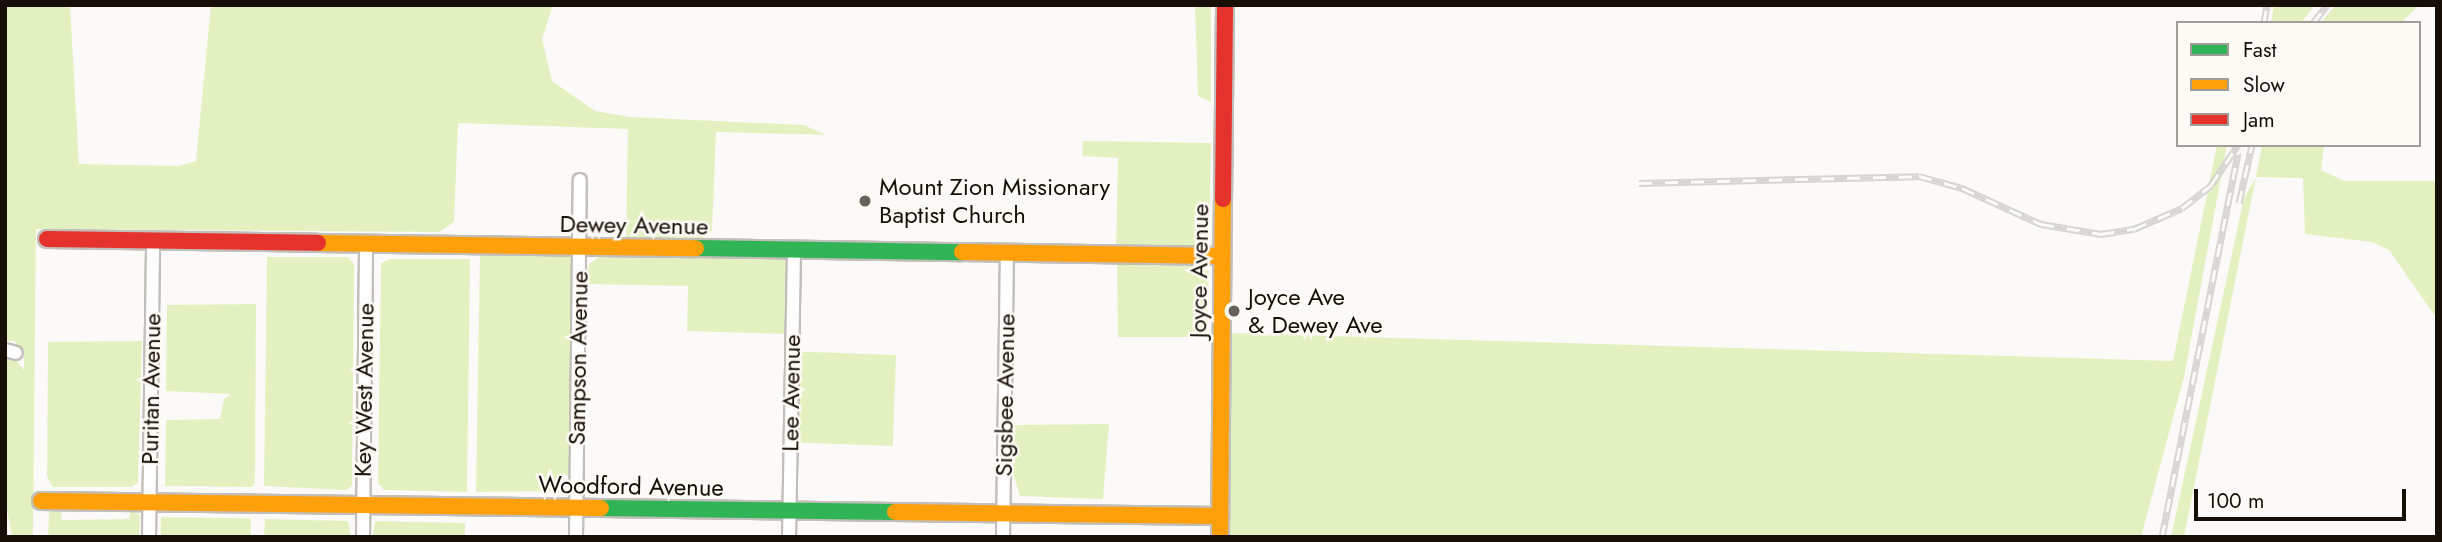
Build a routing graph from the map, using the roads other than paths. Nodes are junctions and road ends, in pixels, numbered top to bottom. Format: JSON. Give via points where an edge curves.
{"nodes":[{"id":1,"x":1226,"y":5,"type":"edge"},
{"id":2,"x":580,"y":180,"type":"dead end"},
{"id":3,"x":47,"y":239,"type":"dead end"},
{"id":4,"x":153,"y":240,"type":"junction"},
{"id":5,"x":366,"y":244,"type":"junction"},
{"id":6,"x":579,"y":247,"type":"junction"},
{"id":7,"x":794,"y":250,"type":"junction"},
{"id":8,"x":1007,"y":253,"type":"junction"},
{"id":9,"x":1222,"y":256,"type":"junction"},
{"id":10,"x":41,"y":501,"type":"dead end"},
{"id":11,"x":150,"y":502,"type":"junction"},
{"id":12,"x":363,"y":505,"type":"junction"},
{"id":13,"x":576,"y":508,"type":"junction"},
{"id":14,"x":790,"y":510,"type":"junction"},
{"id":15,"x":1003,"y":513,"type":"junction"},
{"id":16,"x":1220,"y":516,"type":"junction"},
{"id":17,"x":149,"y":537,"type":"edge"},
{"id":18,"x":363,"y":537,"type":"edge"},
{"id":19,"x":576,"y":537,"type":"edge"},
{"id":20,"x":789,"y":537,"type":"edge"},
{"id":21,"x":1003,"y":537,"type":"edge"},
{"id":22,"x":1220,"y":537,"type":"edge"}],
"edges":[{"from":1,"to":9,"type":"street","name":"Joyce Avenue"},
{"from":2,"to":6,"type":"street","name":"Sampson Avenue"},
{"from":3,"to":4,"type":"street","name":"Dewey Avenue"},
{"from":4,"to":5,"type":"street","name":"Dewey Avenue"},
{"from":4,"to":11,"type":"street","name":"Puritan Avenue"},
{"from":5,"to":6,"type":"street","name":"Dewey Avenue"},
{"from":5,"to":12,"type":"street","name":"Key West Avenue"},
{"from":6,"to":7,"type":"street","name":"Dewey Avenue"},
{"from":6,"to":13,"type":"street","name":"Sampson Avenue"},
{"from":7,"to":8,"type":"street","name":"Dewey Avenue"},
{"from":7,"to":14,"type":"street","name":"Lee Avenue"},
{"from":8,"to":9,"type":"street","name":"Dewey Avenue"},
{"from":8,"to":15,"type":"street","name":"Sigsbee Avenue"},
{"from":9,"to":16,"type":"street","name":"Joyce Avenue"},
{"from":10,"to":11,"type":"street","name":"Woodford Avenue"},
{"from":11,"to":12,"type":"street","name":"Woodford Avenue"},
{"from":11,"to":17,"type":"street","name":"Puritan Avenue"},
{"from":12,"to":13,"type":"street","name":"Woodford Avenue"},
{"from":12,"to":18,"type":"street","name":"Key West Avenue"},
{"from":13,"to":14,"type":"street","name":"Woodford Avenue"},
{"from":13,"to":19,"type":"street","name":"Sampson Avenue"},
{"from":14,"to":15,"type":"street","name":"Woodford Avenue"},
{"from":14,"to":20,"type":"street","name":"Lee Avenue"},
{"from":15,"to":16,"type":"street","name":"Woodford Avenue"},
{"from":15,"to":21,"type":"street","name":"Sigsbee Avenue"},
{"from":16,"to":22,"type":"street","name":"Joyce Avenue"}]}
